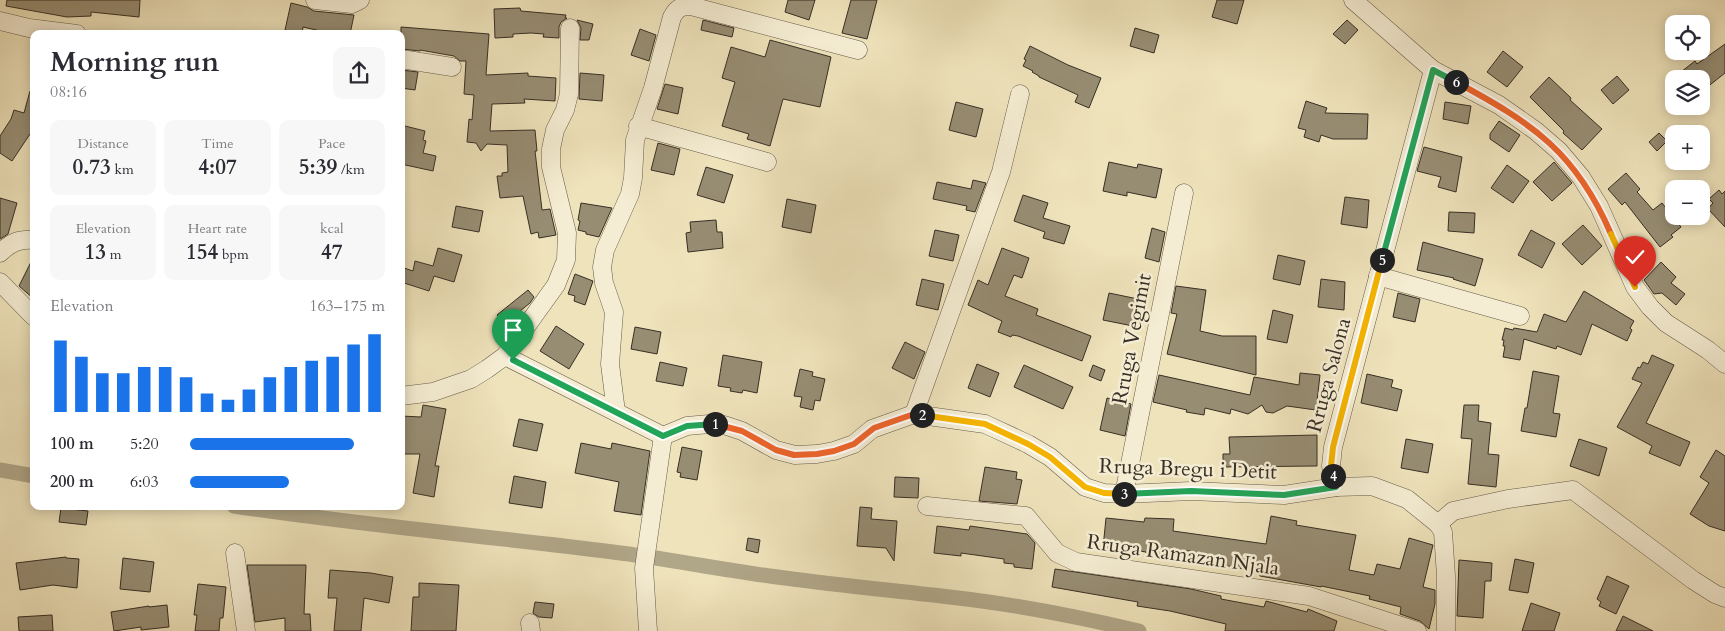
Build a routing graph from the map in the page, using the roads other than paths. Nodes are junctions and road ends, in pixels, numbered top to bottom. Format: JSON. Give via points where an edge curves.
{"nodes":[{"id":1,"x":315,"y":0,"type":"edge"},
{"id":2,"x":360,"y":0,"type":"edge"},
{"id":3,"x":1353,"y":0,"type":"edge"},
{"id":4,"x":0,"y":21,"type":"edge"},
{"id":5,"x":570,"y":28,"type":"dead end"},
{"id":6,"x":45,"y":30,"type":"edge"},
{"id":7,"x":858,"y":50,"type":"dead end"},
{"id":8,"x":405,"y":60,"type":"edge"},
{"id":9,"x":452,"y":67,"type":"dead end"},
{"id":10,"x":1433,"y":70,"type":"junction"},
{"id":11,"x":1020,"y":94,"type":"dead end"},
{"id":12,"x":638,"y":126,"type":"junction"},
{"id":13,"x":766,"y":162,"type":"dead end"},
{"id":14,"x":1184,"y":193,"type":"dead end"},
{"id":15,"x":30,"y":240,"type":"edge"},
{"id":16,"x":0,"y":253,"type":"edge"},
{"id":17,"x":1378,"y":276,"type":"junction"},
{"id":18,"x":0,"y":282,"type":"edge"},
{"id":19,"x":30,"y":313,"type":"edge"},
{"id":20,"x":1520,"y":316,"type":"dead end"},
{"id":21,"x":505,"y":356,"type":"junction"},
{"id":22,"x":1725,"y":364,"type":"edge"},
{"id":23,"x":405,"y":396,"type":"edge"},
{"id":24,"x":616,"y":412,"type":"junction"},
{"id":25,"x":914,"y":414,"type":"junction"},
{"id":26,"x":663,"y":436,"type":"junction"},
{"id":27,"x":1336,"y":487,"type":"junction"},
{"id":28,"x":1124,"y":494,"type":"junction"},
{"id":29,"x":927,"y":506,"type":"dead end"},
{"id":30,"x":1438,"y":524,"type":"junction"},
{"id":31,"x":235,"y":553,"type":"dead end"},
{"id":32,"x":1725,"y":598,"type":"edge"},
{"id":33,"x":246,"y":631,"type":"edge"},
{"id":34,"x":648,"y":631,"type":"edge"},
{"id":35,"x":1417,"y":631,"type":"edge"},
{"id":36,"x":1446,"y":631,"type":"edge"}],
"edges":[{"from":1,"to":2,"type":"street","via":[[352,4]]},
{"from":3,"to":10,"type":"street"},
{"from":4,"to":6,"type":"street"},
{"from":5,"to":21,"type":"street","via":[[569,94],[551,149],[551,166],[567,233],[566,260],[556,285]]},
{"from":7,"to":12,"type":"street","via":[[683,6],[672,17],[653,88]]},
{"from":8,"to":9,"type":"street"},
{"from":10,"to":17,"type":"street","name":"Rruga Salona"},
{"from":10,"to":22,"type":"street","via":[[1499,105],[1559,151],[1599,206],[1635,287],[1650,307],[1666,323]]},
{"from":11,"to":25,"type":"street","via":[[1001,172]]},
{"from":12,"to":13,"type":"street"},
{"from":12,"to":24,"type":"street","via":[[630,194],[605,250],[602,267],[614,312],[610,364]]},
{"from":14,"to":28,"type":"street","name":"Rruga Vegimit"},
{"from":15,"to":16,"type":"street","via":[[21,239]]},
{"from":17,"to":20,"type":"street"},
{"from":17,"to":27,"type":"street","name":"Rruga Salona","via":[[1333,447],[1331,466]]},
{"from":18,"to":19,"type":"street"},
{"from":21,"to":23,"type":"street","via":[[471,379],[433,392]]},
{"from":21,"to":24,"type":"street"},
{"from":24,"to":26,"type":"street"},
{"from":25,"to":26,"type":"street","name":"Rruga Bregu i Detit","via":[[872,429],[854,444],[817,454],[794,455],[776,450],[724,425],[687,426]]},
{"from":25,"to":28,"type":"street","name":"Rruga Bregu i Detit","via":[[985,424],[1050,457],[1085,487],[1104,493]]},
{"from":26,"to":34,"type":"street","via":[[644,568]]},
{"from":27,"to":28,"type":"street","name":"Rruga Bregu i Detit","via":[[1284,495],[1191,491]]},
{"from":27,"to":30,"type":"street","name":"Rruga Bregu i Detit","via":[[1372,486],[1407,499]]},
{"from":29,"to":35,"type":"street","name":"Rruga Ramazan Njala","via":[[1026,516],[1057,553],[1076,562],[1310,596]]},
{"from":30,"to":32,"type":"street","via":[[1452,511],[1573,490],[1693,580]]},
{"from":30,"to":36,"type":"street","via":[[1443,532]]},
{"from":31,"to":33,"type":"street"}]}
